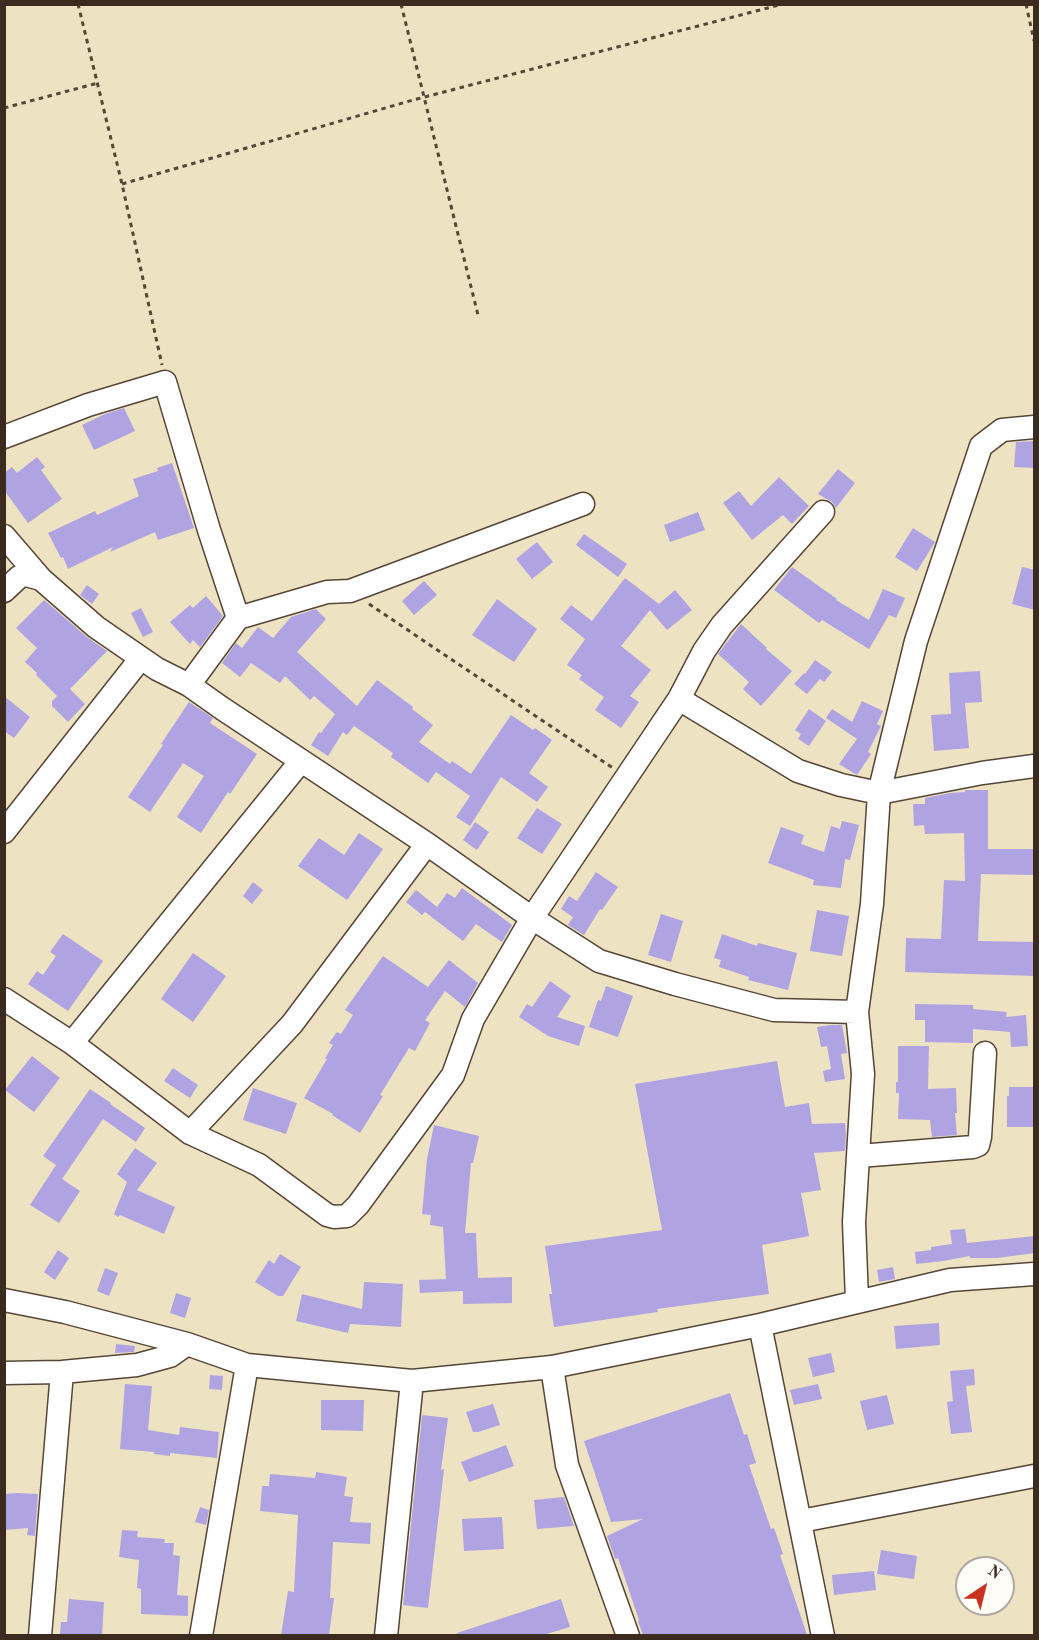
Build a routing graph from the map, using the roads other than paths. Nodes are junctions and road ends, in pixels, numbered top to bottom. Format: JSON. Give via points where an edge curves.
{"nodes":[{"id":1,"x":1035,"y":426,"type":"edge"},
{"id":2,"x":4,"y":437,"type":"edge"},
{"id":3,"x":583,"y":504,"type":"dead end"},
{"id":4,"x":822,"y":512,"type":"dead end"},
{"id":5,"x":4,"y":536,"type":"edge"},
{"id":6,"x":41,"y":579,"type":"junction"},
{"id":7,"x":4,"y":591,"type":"edge"},
{"id":8,"x":238,"y":618,"type":"junction"},
{"id":9,"x":141,"y":658,"type":"junction"},
{"id":10,"x":189,"y":685,"type":"junction"},
{"id":11,"x":679,"y":699,"type":"junction"},
{"id":12,"x":301,"y":761,"type":"junction"},
{"id":13,"x":1035,"y":766,"type":"edge"},
{"id":14,"x":879,"y":793,"type":"junction"},
{"id":15,"x":4,"y":832,"type":"edge"},
{"id":16,"x":427,"y":844,"type":"junction"},
{"id":17,"x":532,"y":918,"type":"junction"},
{"id":18,"x":4,"y":999,"type":"edge"},
{"id":19,"x":857,"y":1012,"type":"junction"},
{"id":20,"x":72,"y":1043,"type":"junction"},
{"id":21,"x":985,"y":1053,"type":"dead end"},
{"id":22,"x":190,"y":1133,"type":"junction"},
{"id":23,"x":859,"y":1156,"type":"junction"},
{"id":24,"x":1035,"y":1274,"type":"edge"},
{"id":25,"x":4,"y":1300,"type":"edge"},
{"id":26,"x":857,"y":1301,"type":"junction"},
{"id":27,"x":760,"y":1325,"type":"junction"},
{"id":28,"x":187,"y":1344,"type":"junction"},
{"id":29,"x":247,"y":1365,"type":"junction"},
{"id":30,"x":552,"y":1367,"type":"junction"},
{"id":31,"x":62,"y":1372,"type":"junction"},
{"id":32,"x":4,"y":1373,"type":"edge"},
{"id":33,"x":412,"y":1381,"type":"junction"},
{"id":34,"x":1035,"y":1476,"type":"edge"},
{"id":35,"x":801,"y":1521,"type":"junction"},
{"id":36,"x":40,"y":1635,"type":"edge"},
{"id":37,"x":201,"y":1635,"type":"edge"},
{"id":38,"x":386,"y":1635,"type":"edge"},
{"id":39,"x":628,"y":1635,"type":"edge"},
{"id":40,"x":823,"y":1635,"type":"edge"}],
"edges":[{"from":1,"to":14,"type":"street","via":[[1002,430],[981,446],[916,641]]},
{"from":2,"to":8,"type":"street","via":[[88,405],[165,382]]},
{"from":3,"to":8,"type":"street","via":[[351,591],[327,592]]},
{"from":4,"to":11,"type":"street","via":[[722,625]]},
{"from":5,"to":6,"type":"street"},
{"from":6,"to":7,"type":"street","via":[[19,577]]},
{"from":6,"to":9,"type":"street","via":[[96,627]]},
{"from":8,"to":10,"type":"street"},
{"from":9,"to":10,"type":"street"},
{"from":9,"to":15,"type":"street"},
{"from":10,"to":12,"type":"street"},
{"from":11,"to":14,"type":"street","via":[[798,771]]},
{"from":11,"to":17,"type":"street"},
{"from":12,"to":16,"type":"street"},
{"from":12,"to":20,"type":"street"},
{"from":13,"to":14,"type":"street"},
{"from":14,"to":19,"type":"street","via":[[872,903]]},
{"from":16,"to":17,"type":"street"},
{"from":16,"to":22,"type":"street","via":[[292,1024]]},
{"from":17,"to":19,"type":"street","via":[[598,961],[675,984],[774,1010]]},
{"from":17,"to":22,"type":"street","via":[[473,1019],[453,1075],[347,1216],[327,1215],[259,1165]]},
{"from":18,"to":20,"type":"street"},
{"from":19,"to":23,"type":"street","via":[[863,1074]]},
{"from":20,"to":22,"type":"street"},
{"from":21,"to":23,"type":"street","via":[[978,1145]]},
{"from":23,"to":26,"type":"street","via":[[854,1222]]},
{"from":24,"to":26,"type":"street","via":[[950,1280]]},
{"from":25,"to":28,"type":"street"},
{"from":26,"to":27,"type":"street"},
{"from":27,"to":30,"type":"street"},
{"from":27,"to":35,"type":"street"},
{"from":28,"to":29,"type":"street"},
{"from":28,"to":31,"type":"street","via":[[170,1356],[137,1365]]},
{"from":29,"to":33,"type":"street"},
{"from":29,"to":37,"type":"street"},
{"from":30,"to":33,"type":"street"},
{"from":30,"to":39,"type":"street","via":[[567,1465]]},
{"from":31,"to":32,"type":"street"},
{"from":31,"to":36,"type":"street"},
{"from":33,"to":38,"type":"street"},
{"from":34,"to":35,"type":"street"},
{"from":35,"to":40,"type":"street"}]}
